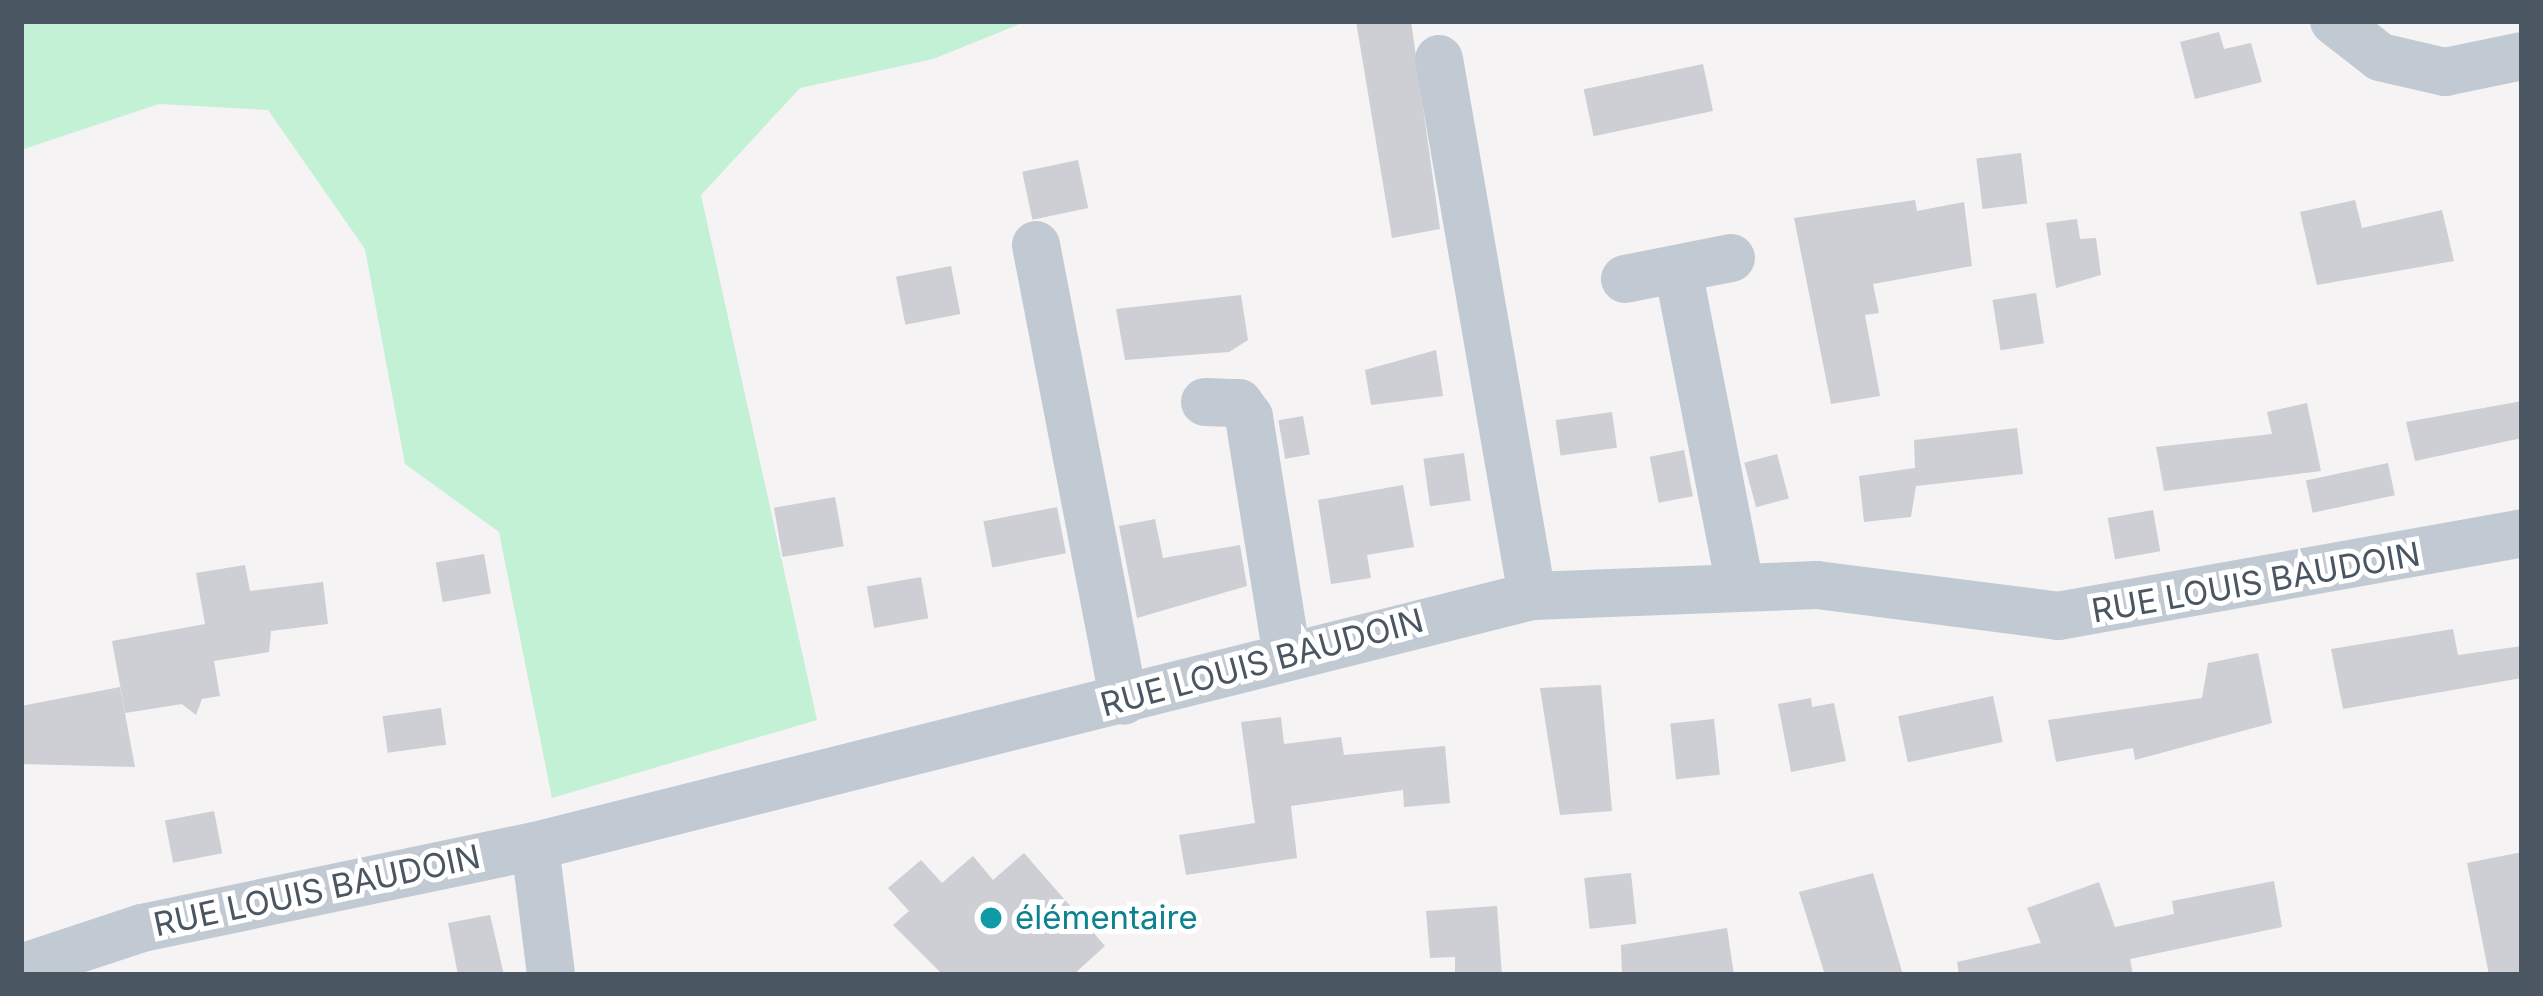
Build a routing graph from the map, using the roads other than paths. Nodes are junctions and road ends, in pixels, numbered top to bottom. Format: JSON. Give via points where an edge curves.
{"nodes":[{"id":1,"x":2335,"y":21,"type":"edge"},
{"id":2,"x":2522,"y":56,"type":"edge"},
{"id":3,"x":1439,"y":59,"type":"dead end"},
{"id":4,"x":1036,"y":245,"type":"dead end"},
{"id":5,"x":1730,"y":257,"type":"dead end"},
{"id":6,"x":1679,"y":275,"type":"junction"},
{"id":7,"x":1625,"y":279,"type":"dead end"},
{"id":8,"x":1205,"y":402,"type":"dead end"},
{"id":9,"x":2522,"y":533,"type":"edge"},
{"id":10,"x":1740,"y":586,"type":"junction"},
{"id":11,"x":1532,"y":596,"type":"junction"},
{"id":12,"x":1287,"y":658,"type":"junction"},
{"id":13,"x":1124,"y":700,"type":"junction"},
{"id":14,"x":535,"y":846,"type":"junction"},
{"id":15,"x":21,"y":968,"type":"edge"},
{"id":16,"x":551,"y":975,"type":"edge"}],
"edges":[{"from":1,"to":2,"type":"street","via":[[2380,57],[2445,72]]},
{"from":3,"to":11,"type":"street"},
{"from":4,"to":13,"type":"street"},
{"from":5,"to":6,"type":"street"},
{"from":6,"to":7,"type":"street"},
{"from":6,"to":10,"type":"street"},
{"from":8,"to":12,"type":"street","via":[[1239,403],[1249,417]]},
{"from":9,"to":10,"type":"street","name":"RUE LOUIS BAUDOIN","via":[[2123,611],[2000,615],[1817,585]]},
{"from":10,"to":11,"type":"street","name":"RUE LOUIS BAUDOIN"},
{"from":11,"to":12,"type":"street","name":"RUE LOUIS BAUDOIN"},
{"from":12,"to":13,"type":"street","name":"RUE LOUIS BAUDOIN"},
{"from":13,"to":14,"type":"street","name":"RUE LOUIS BAUDOIN"},
{"from":14,"to":15,"type":"street","name":"RUE LOUIS BAUDOIN","via":[[330,882]]},
{"from":14,"to":16,"type":"street"}]}
